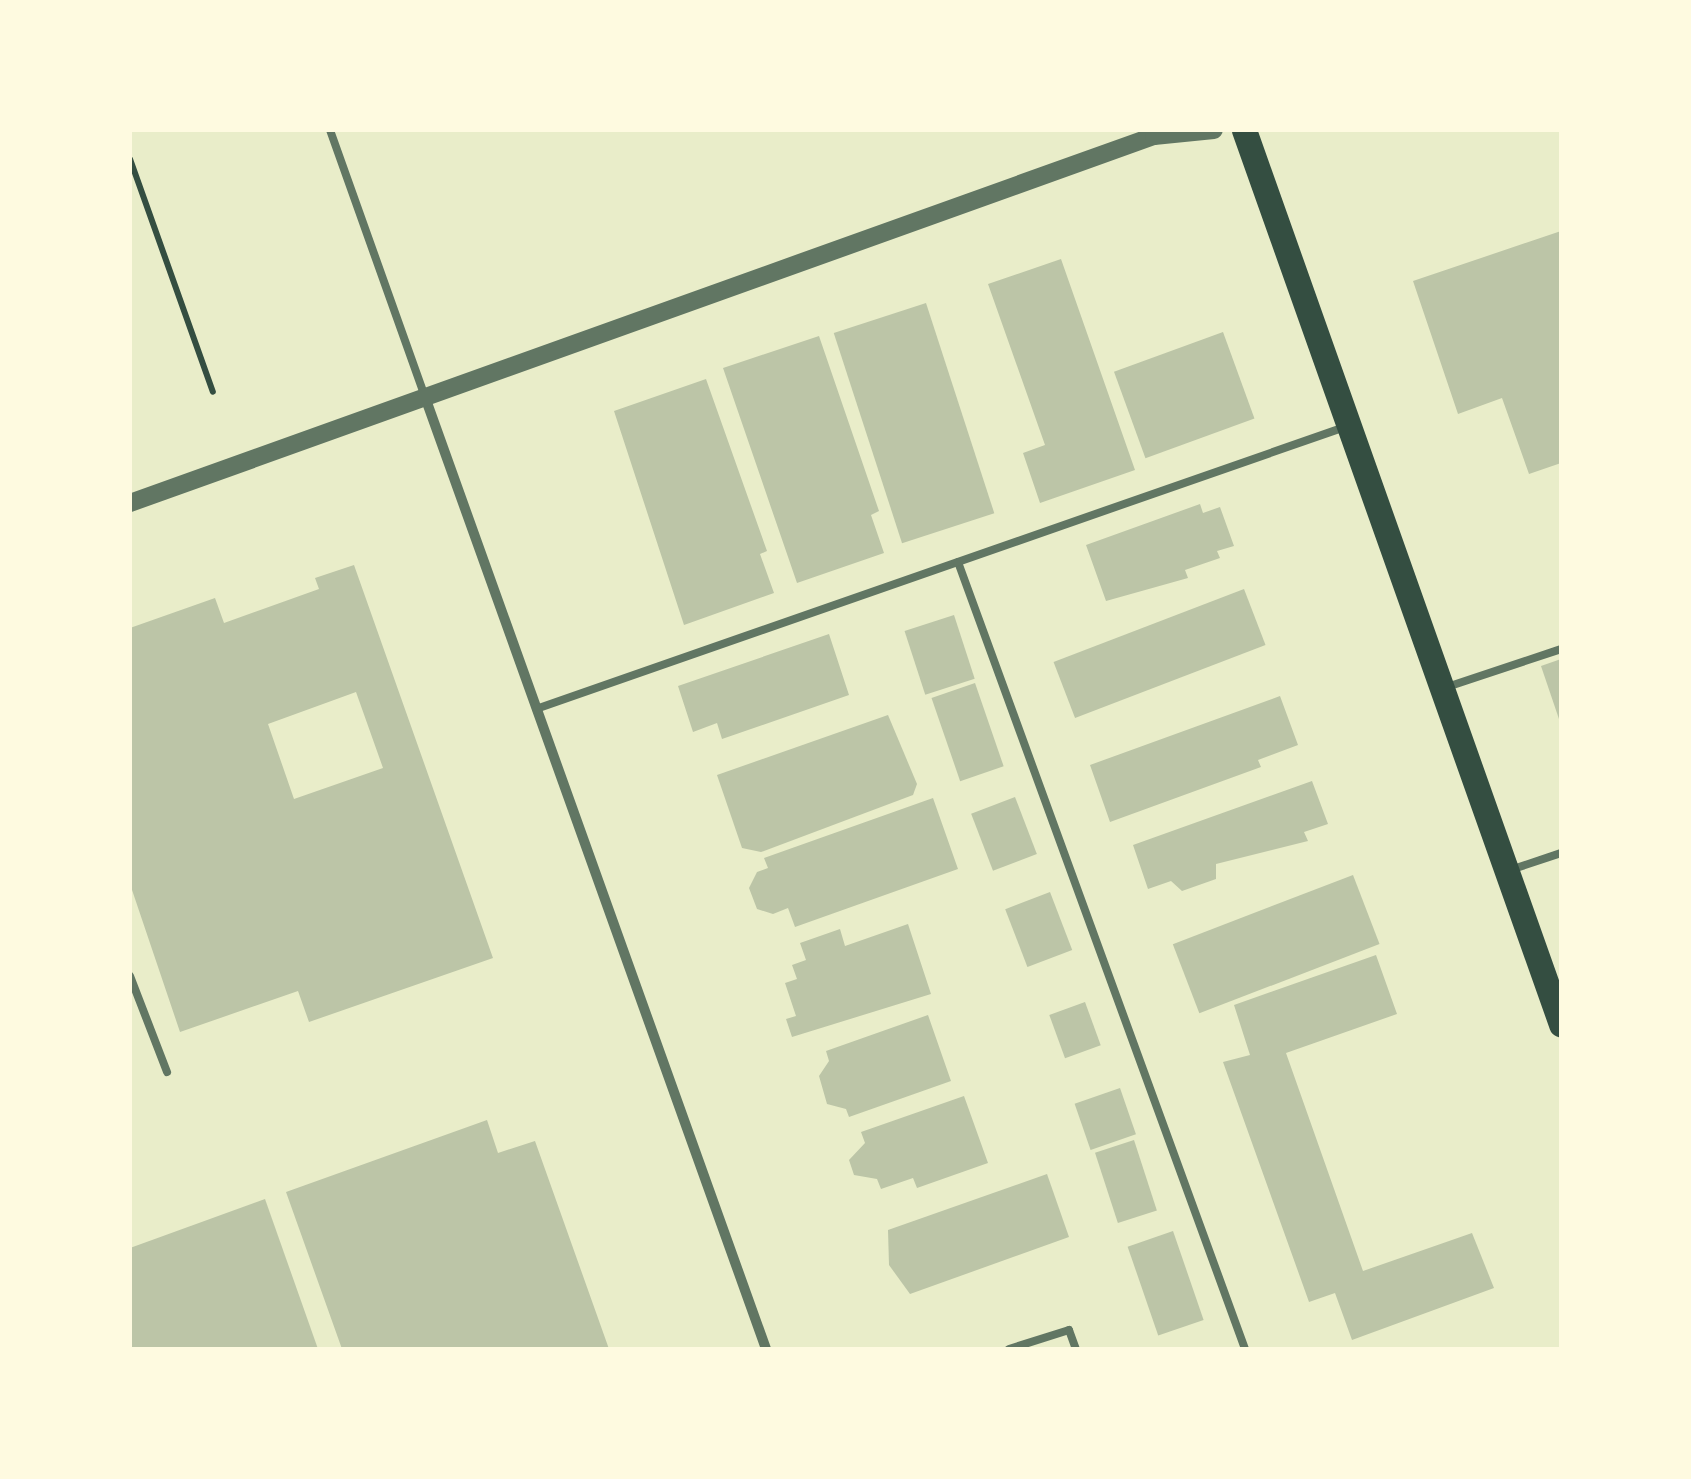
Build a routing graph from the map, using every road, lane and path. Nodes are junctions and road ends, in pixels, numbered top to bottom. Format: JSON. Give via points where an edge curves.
{"nodes":[{"id":1,"x":330,"y":130,"type":"edge"},
{"id":2,"x":1214,"y":130,"type":"edge"},
{"id":3,"x":1244,"y":130,"type":"edge"},
{"id":4,"x":130,"y":159,"type":"edge"},
{"id":5,"x":212,"y":392,"type":"dead end"},
{"id":6,"x":425,"y":397,"type":"junction"},
{"id":7,"x":1350,"y":426,"type":"junction"},
{"id":8,"x":130,"y":503,"type":"edge"},
{"id":9,"x":958,"y":562,"type":"junction"},
{"id":10,"x":1561,"y":648,"type":"edge"},
{"id":11,"x":1442,"y":688,"type":"junction"},
{"id":12,"x":536,"y":708,"type":"junction"},
{"id":13,"x":1561,"y":853,"type":"edge"},
{"id":14,"x":1507,"y":872,"type":"junction"},
{"id":15,"x":130,"y":976,"type":"edge"},
{"id":16,"x":1561,"y":1024,"type":"edge"},
{"id":17,"x":166,"y":1072,"type":"dead end"},
{"id":18,"x":766,"y":1349,"type":"edge"},
{"id":19,"x":1009,"y":1349,"type":"edge"},
{"id":20,"x":1076,"y":1349,"type":"edge"},
{"id":21,"x":1245,"y":1349,"type":"edge"}],
"edges":[{"from":1,"to":6,"type":"lane"},
{"from":2,"to":6,"type":"street","via":[[1154,136]]},
{"from":3,"to":7,"type":"main road"},
{"from":4,"to":5,"type":"path"},
{"from":6,"to":8,"type":"street"},
{"from":6,"to":12,"type":"street"},
{"from":7,"to":9,"type":"lane"},
{"from":7,"to":11,"type":"main road"},
{"from":9,"to":12,"type":"lane"},
{"from":9,"to":21,"type":"lane"},
{"from":10,"to":11,"type":"lane"},
{"from":11,"to":14,"type":"main road"},
{"from":12,"to":18,"type":"street"},
{"from":13,"to":14,"type":"lane"},
{"from":14,"to":16,"type":"main road"},
{"from":15,"to":17,"type":"lane"},
{"from":19,"to":20,"type":"lane","via":[[1069,1330]]}]}
